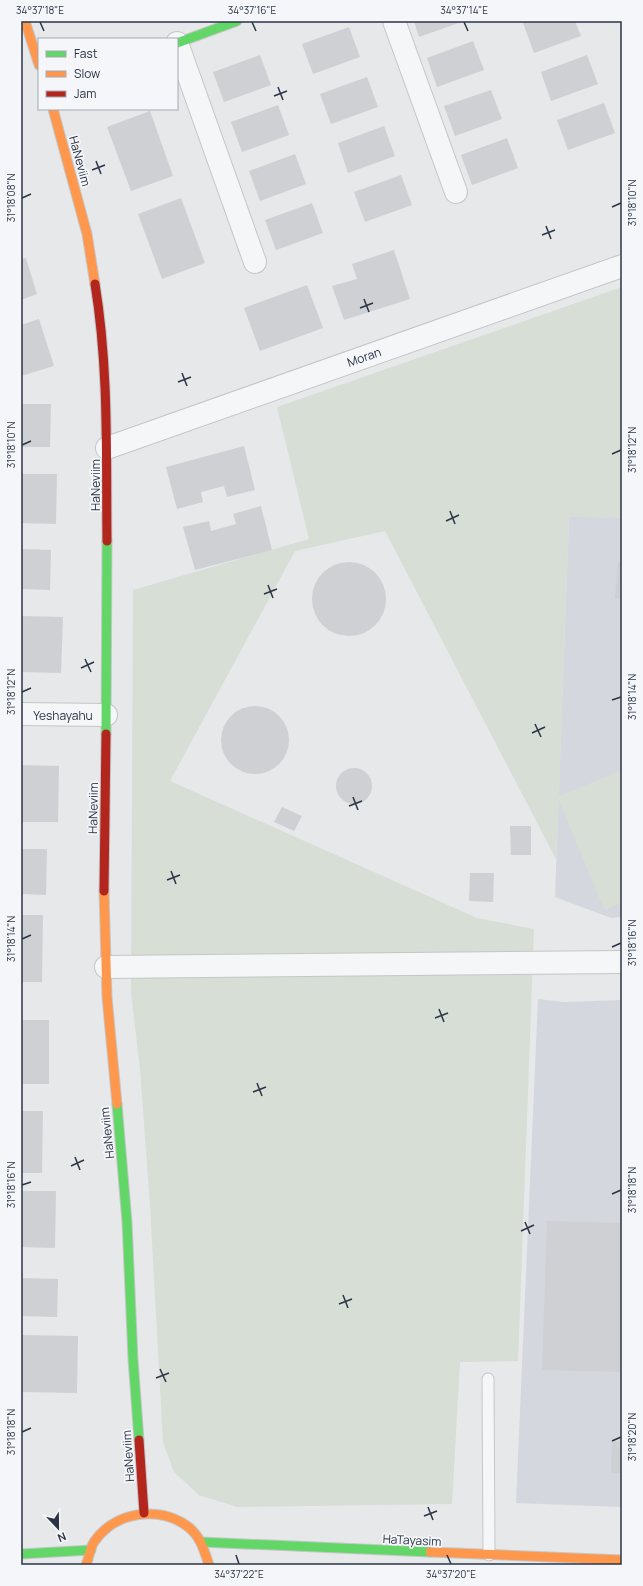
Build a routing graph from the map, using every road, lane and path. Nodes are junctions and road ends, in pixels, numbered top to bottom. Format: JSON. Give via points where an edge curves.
{"nodes":[{"id":1,"x":25,"y":21,"type":"edge"},
{"id":2,"x":237,"y":21,"type":"edge"},
{"id":3,"x":394,"y":21,"type":"edge"},
{"id":4,"x":178,"y":43,"type":"edge"},
{"id":5,"x":178,"y":46,"type":"edge"},
{"id":6,"x":38,"y":62,"type":"edge"},
{"id":7,"x":53,"y":110,"type":"edge"},
{"id":8,"x":456,"y":192,"type":"dead end"},
{"id":9,"x":255,"y":262,"type":"dead end"},
{"id":10,"x":622,"y":266,"type":"edge"},
{"id":11,"x":107,"y":448,"type":"junction"},
{"id":12,"x":21,"y":714,"type":"edge"},
{"id":13,"x":106,"y":715,"type":"junction"},
{"id":14,"x":622,"y":962,"type":"edge"},
{"id":15,"x":106,"y":967,"type":"junction"},
{"id":16,"x":488,"y":1379,"type":"dead end"},
{"id":17,"x":144,"y":1513,"type":"junction"},
{"id":18,"x":201,"y":1542,"type":"junction"},
{"id":19,"x":90,"y":1550,"type":"junction"},
{"id":20,"x":21,"y":1554,"type":"edge"},
{"id":21,"x":489,"y":1556,"type":"junction"},
{"id":22,"x":622,"y":1560,"type":"edge"},
{"id":23,"x":86,"y":1565,"type":"edge"},
{"id":24,"x":209,"y":1565,"type":"edge"}],
"edges":[{"from":1,"to":6,"type":"street"},
{"from":2,"to":4,"type":"street"},
{"from":3,"to":8,"type":"street"},
{"from":5,"to":9,"type":"street"},
{"from":7,"to":11,"type":"street","name":"HaNeviim","via":[[75,186],[95,277],[103,342]]},
{"from":10,"to":11,"type":"street","name":"Moran"},
{"from":11,"to":13,"type":"street","name":"HaNeviim"},
{"from":12,"to":13,"type":"street","name":"Yeshayahu"},
{"from":13,"to":15,"type":"street","name":"HaNeviim"},
{"from":14,"to":15,"type":"street"},
{"from":15,"to":17,"type":"street","name":"HaNeviim","via":[[126,1222]]},
{"from":16,"to":21,"type":"lane"},
{"from":17,"to":18,"type":"street","via":[[163,1514],[176,1519],[188,1527]]},
{"from":17,"to":19,"type":"street","via":[[124,1517],[115,1522],[100,1534]]},
{"from":18,"to":21,"type":"street","name":"HaTayasim"},
{"from":18,"to":24,"type":"street"},
{"from":19,"to":20,"type":"street"},
{"from":19,"to":23,"type":"street"},
{"from":21,"to":22,"type":"street","name":"HaTayasim"}]}
